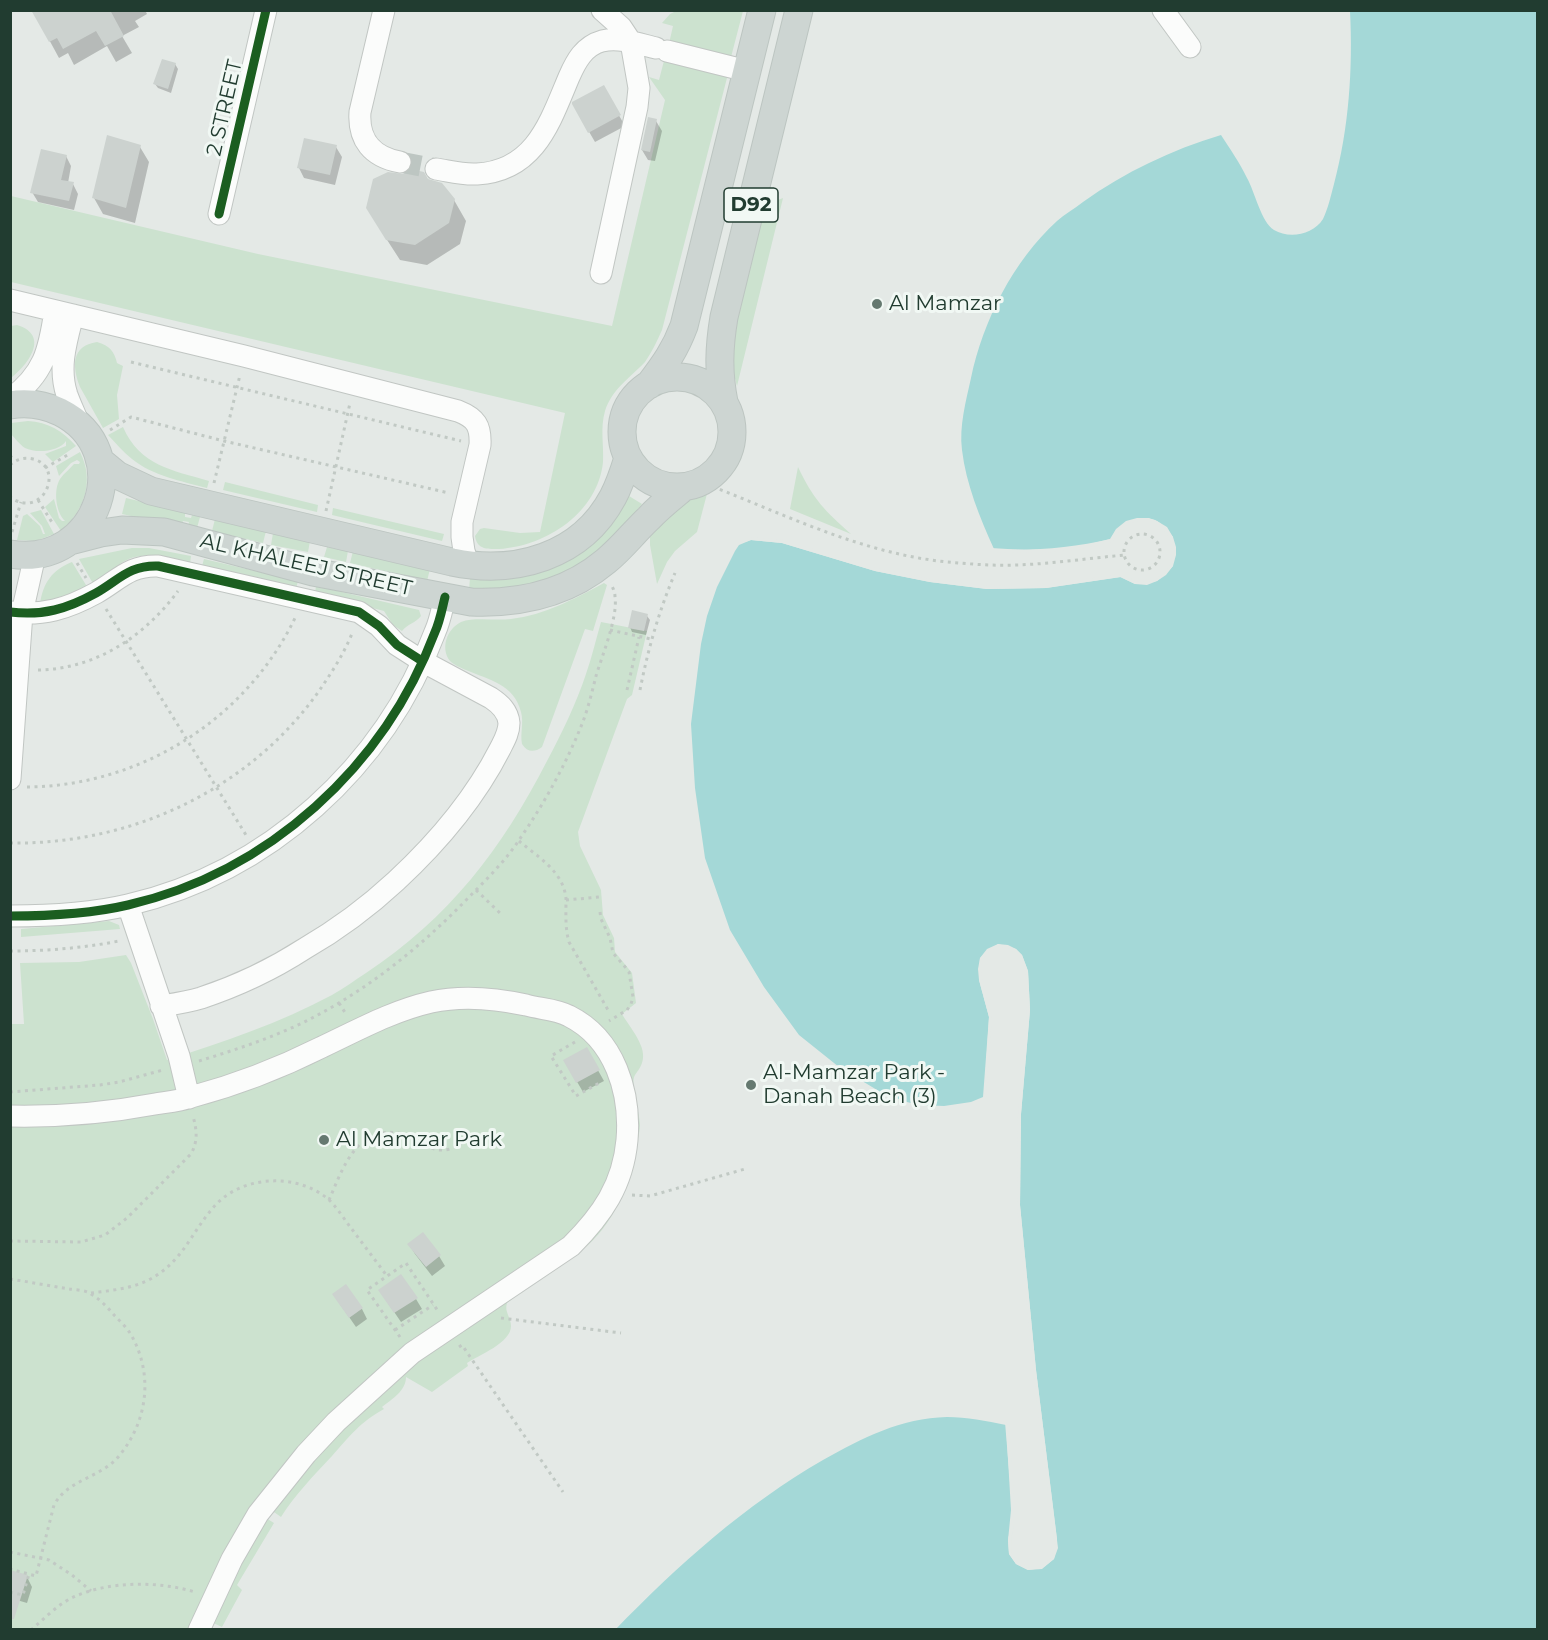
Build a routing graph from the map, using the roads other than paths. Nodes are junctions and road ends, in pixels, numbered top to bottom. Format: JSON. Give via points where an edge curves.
{"nodes":[{"id":1,"x":266,"y":10,"type":"edge"},
{"id":2,"x":384,"y":10,"type":"edge"},
{"id":3,"x":602,"y":10,"type":"edge"},
{"id":4,"x":762,"y":10,"type":"edge"},
{"id":5,"x":799,"y":10,"type":"edge"},
{"id":6,"x":1163,"y":10,"type":"edge"},
{"id":7,"x":632,"y":42,"type":"junction"},
{"id":8,"x":1190,"y":47,"type":"dead end"},
{"id":9,"x":747,"y":71,"type":"junction"},
{"id":10,"x":400,"y":162,"type":"tunnel mouth"},
{"id":11,"x":436,"y":169,"type":"tunnel mouth"},
{"id":12,"x":219,"y":214,"type":"dead end"},
{"id":13,"x":601,"y":273,"type":"dead end"},
{"id":14,"x":10,"y":300,"type":"edge"},
{"id":15,"x":64,"y":313,"type":"junction"},
{"id":16,"x":649,"y":385,"type":"junction"},
{"id":17,"x":10,"y":399,"type":"edge"},
{"id":18,"x":724,"y":402,"type":"junction"},
{"id":19,"x":10,"y":405,"type":"edge"},
{"id":20,"x":90,"y":443,"type":"junction"},
{"id":21,"x":628,"y":458,"type":"junction"},
{"id":22,"x":692,"y":485,"type":"junction"},
{"id":23,"x":68,"y":543,"type":"junction"},
{"id":24,"x":23,"y":555,"type":"edge"},
{"id":25,"x":460,"y":564,"type":"junction"},
{"id":26,"x":445,"y":597,"type":"junction"},
{"id":27,"x":16,"y":613,"type":"edge"},
{"id":28,"x":422,"y":661,"type":"junction"},
{"id":29,"x":15,"y":783,"type":"edge"},
{"id":30,"x":128,"y":905,"type":"junction"},
{"id":31,"x":10,"y":916,"type":"edge"},
{"id":32,"x":161,"y":1006,"type":"junction"},
{"id":33,"x":189,"y":1098,"type":"junction"},
{"id":34,"x":10,"y":1116,"type":"edge"},
{"id":35,"x":199,"y":1629,"type":"edge"}],
"edges":[{"from":1,"to":12,"type":"street","name":"2 STREET"},
{"from":2,"to":10,"type":"street","via":[[360,111],[361,132],[372,149]]},
{"from":3,"to":7,"type":"street"},
{"from":4,"to":9,"type":"main road","number":"D92"},
{"from":5,"to":18,"type":"main road","number":"D92","via":[[724,317],[719,360]]},
{"from":6,"to":8,"type":"street"},
{"from":7,"to":9,"type":"street"},
{"from":7,"to":11,"type":"street","via":[[600,42],[576,59],[547,129],[519,160],[499,170],[477,174]]},
{"from":7,"to":13,"type":"street","via":[[639,98]]},
{"from":9,"to":16,"type":"main road","number":"D92","via":[[684,326],[667,362]]},
{"from":14,"to":15,"type":"street"},
{"from":15,"to":17,"type":"street","via":[[37,373]]},
{"from":15,"to":20,"type":"street","via":[[62,364],[67,394]]},
{"from":15,"to":25,"type":"street","via":[[469,415],[477,423],[480,445],[462,522],[464,551]]},
{"from":16,"to":18,"type":"main road","via":[[662,379],[690,379],[715,392]]},
{"from":16,"to":21,"type":"main road","via":[[638,393],[624,417],[623,445]]},
{"from":18,"to":22,"type":"main road","via":[[733,432],[731,447],[714,473]]},
{"from":19,"to":20,"type":"main road","name":"AL KHALEEJ STREET","via":[[51,408],[67,416]]},
{"from":20,"to":23,"type":"main road","via":[[102,479],[100,497],[94,514]]},
{"from":20,"to":25,"type":"main road","name":"AL KHALEEJ STREET","via":[[117,475],[151,491]]},
{"from":21,"to":22,"type":"main road","via":[[657,484]]},
{"from":21,"to":25,"type":"main road","name":"AL KHALEEJ STREET","via":[[612,499],[599,517],[565,546],[545,557],[502,567]]},
{"from":22,"to":26,"type":"main road","name":"AL KHALEEJ STREET","via":[[651,516],[605,562],[565,587],[495,603]]},
{"from":23,"to":24,"type":"main road","name":"AL KHALEEJ STREET","via":[[51,551]]},
{"from":23,"to":26,"type":"main road","name":"AL KHALEEJ STREET","via":[[122,530],[164,532],[313,572]]},
{"from":24,"to":27,"type":"street"},
{"from":25,"to":26,"type":"main road"},
{"from":26,"to":28,"type":"street","via":[[436,631]]},
{"from":27,"to":28,"type":"street","via":[[67,607],[126,573],[145,565],[158,566],[359,612]]},
{"from":27,"to":29,"type":"street"},
{"from":28,"to":30,"type":"street","via":[[381,735],[354,769],[291,828],[215,875]]},
{"from":28,"to":32,"type":"street","via":[[491,698],[506,713],[507,735],[471,796],[402,875],[336,929],[236,984],[200,998]]},
{"from":30,"to":31,"type":"street","via":[[88,912]]},
{"from":30,"to":32,"type":"street"},
{"from":32,"to":33,"type":"street"},
{"from":33,"to":34,"type":"street","via":[[104,1113]]},
{"from":33,"to":35,"type":"street","via":[[289,1063],[390,1015],[433,1002],[475,997],[553,1010],[592,1031],[619,1072],[628,1130],[620,1174],[592,1225],[571,1246],[412,1353],[336,1422],[258,1514]]}]}
